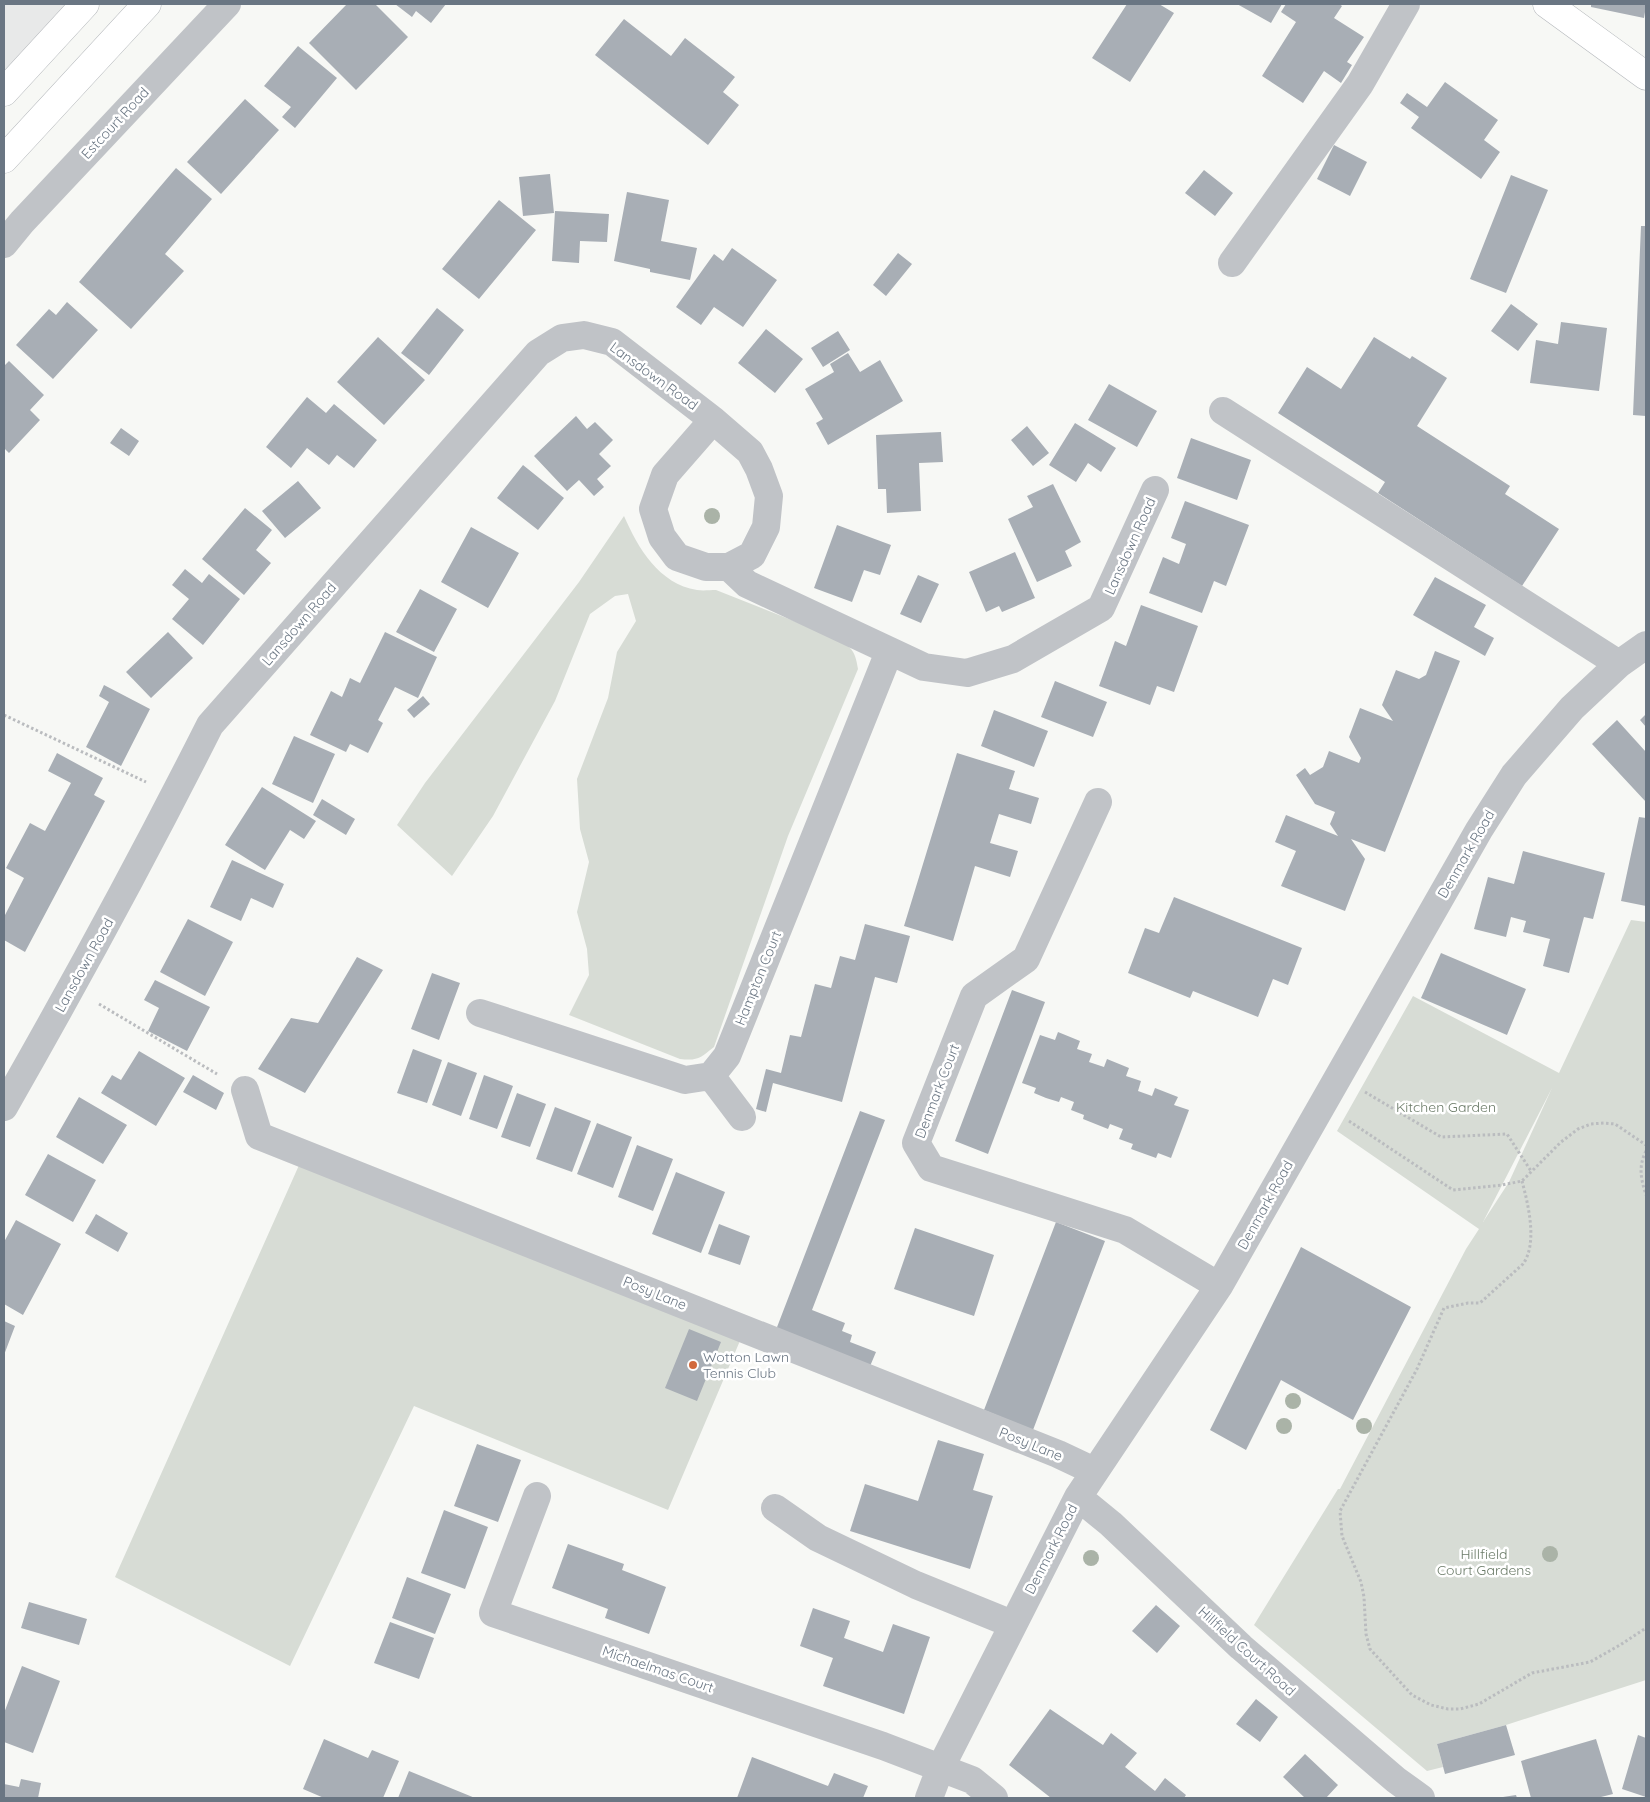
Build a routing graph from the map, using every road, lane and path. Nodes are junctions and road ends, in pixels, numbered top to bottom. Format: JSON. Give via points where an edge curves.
{"nodes":[{"id":1,"x":86,"y":4,"type":"edge"},
{"id":2,"x":147,"y":4,"type":"edge"},
{"id":3,"x":227,"y":4,"type":"edge"},
{"id":4,"x":1406,"y":4,"type":"edge"},
{"id":5,"x":1547,"y":4,"type":"edge"},
{"id":6,"x":1646,"y":76,"type":"edge"},
{"id":7,"x":4,"y":92,"type":"edge"},
{"id":8,"x":4,"y":159,"type":"edge"},
{"id":9,"x":4,"y":244,"type":"edge"},
{"id":10,"x":1232,"y":263,"type":"dead end"},
{"id":11,"x":1223,"y":411,"type":"dead end"},
{"id":12,"x":713,"y":420,"type":"junction"},
{"id":13,"x":1155,"y":490,"type":"dead end"},
{"id":14,"x":729,"y":567,"type":"junction"},
{"id":15,"x":1646,"y":644,"type":"edge"},
{"id":16,"x":889,"y":652,"type":"junction"},
{"id":17,"x":1619,"y":664,"type":"junction"},
{"id":18,"x":4,"y":715,"type":"edge"},
{"id":19,"x":146,"y":782,"type":"dead end"},
{"id":20,"x":1098,"y":802,"type":"dead end"},
{"id":21,"x":99,"y":1004,"type":"dead end"},
{"id":22,"x":480,"y":1013,"type":"dead end"},
{"id":23,"x":711,"y":1076,"type":"junction"},
{"id":24,"x":1339,"y":1076,"type":"junction"},
{"id":25,"x":245,"y":1090,"type":"joint"},
{"id":26,"x":1323,"y":1104,"type":"junction"},
{"id":27,"x":4,"y":1107,"type":"edge"},
{"id":28,"x":742,"y":1117,"type":"dead end"},
{"id":29,"x":1646,"y":1145,"type":"edge"},
{"id":30,"x":1646,"y":1151,"type":"edge"},
{"id":31,"x":1532,"y":1171,"type":"junction"},
{"id":32,"x":1522,"y":1181,"type":"junction"},
{"id":33,"x":1646,"y":1195,"type":"edge"},
{"id":34,"x":1220,"y":1286,"type":"junction"},
{"id":35,"x":1094,"y":1471,"type":"junction"},
{"id":36,"x":537,"y":1496,"type":"dead end"},
{"id":37,"x":1078,"y":1497,"type":"junction"},
{"id":38,"x":775,"y":1508,"type":"dead end"},
{"id":39,"x":1012,"y":1624,"type":"junction"},
{"id":40,"x":1646,"y":1628,"type":"edge"},
{"id":41,"x":940,"y":1768,"type":"junction"},
{"id":42,"x":928,"y":1798,"type":"edge"},
{"id":43,"x":994,"y":1798,"type":"edge"},
{"id":44,"x":1422,"y":1798,"type":"edge"}],
"edges":[{"from":1,"to":7,"type":"main road"},
{"from":2,"to":8,"type":"main road"},
{"from":3,"to":9,"type":"street","name":"Estcourt Road"},
{"from":4,"to":10,"type":"street","via":[[1360,84]]},
{"from":5,"to":6,"type":"main road"},
{"from":11,"to":17,"type":"street"},
{"from":12,"to":14,"type":"street","name":"Lansdown Road","via":[[750,452],[770,496],[766,527],[752,555]]},
{"from":12,"to":14,"type":"street","name":"Lansdown Road","via":[[664,475],[653,509],[662,537],[677,556],[706,567]]},
{"from":12,"to":27,"type":"street","name":"Lansdown Road","via":[[612,342],[584,335],[562,338],[538,353],[210,725],[77,979]]},
{"from":13,"to":16,"type":"street","name":"Lansdown Road","via":[[1102,608],[1013,659],[967,673],[924,667]]},
{"from":14,"to":16,"type":"street","name":"Lansdown Road","via":[[747,584]]},
{"from":15,"to":17,"type":"street","name":"Denmark Road"},
{"from":16,"to":23,"type":"street","name":"Hampton Court","via":[[727,1056]]},
{"from":17,"to":24,"type":"street","name":"Denmark Road","via":[[1572,708],[1514,775],[1479,830]]},
{"from":18,"to":19,"type":"path"},
{"from":20,"to":34,"type":"street","name":"Denmark Court","via":[[1026,959],[974,996],[916,1143],[931,1168],[1125,1230]]},
{"from":21,"to":25,"type":"path"},
{"from":22,"to":23,"type":"street","via":[[685,1080]]},
{"from":23,"to":28,"type":"street"},
{"from":24,"to":26,"type":"street","name":"Denmark Road"},
{"from":24,"to":31,"type":"path","via":[[1441,1137],[1507,1134]]},
{"from":25,"to":35,"type":"street","name":"Posy Lane","via":[[259,1136]]},
{"from":26,"to":32,"type":"path","via":[[1453,1190]]},
{"from":26,"to":34,"type":"street","name":"Denmark Road"},
{"from":29,"to":31,"type":"path","via":[[1615,1124],[1591,1124],[1561,1142]]},
{"from":30,"to":33,"type":"path","via":[[1641,1162]]},
{"from":31,"to":32,"type":"path"},
{"from":32,"to":40,"type":"path","via":[[1531,1221],[1528,1257],[1480,1303],[1444,1308],[1417,1369],[1340,1511],[1342,1536],[1361,1582],[1370,1649],[1412,1695],[1431,1705],[1460,1709],[1479,1704],[1532,1673],[1590,1662]]},
{"from":34,"to":35,"type":"street","name":"Denmark Road"},
{"from":35,"to":37,"type":"street","name":"Denmark Road"},
{"from":36,"to":41,"type":"street","name":"Michaelmas Court","via":[[493,1613]]},
{"from":37,"to":39,"type":"street","name":"Denmark Road"},
{"from":37,"to":44,"type":"street","name":"Hillfield Court Road","via":[[1241,1647],[1396,1780]]},
{"from":38,"to":39,"type":"street","via":[[818,1538],[916,1585]]},
{"from":39,"to":41,"type":"street","name":"Denmark Road"},
{"from":41,"to":42,"type":"street","name":"Denmark Road"},
{"from":41,"to":43,"type":"street","name":"Michaelmas Court","via":[[972,1780]]}]}
